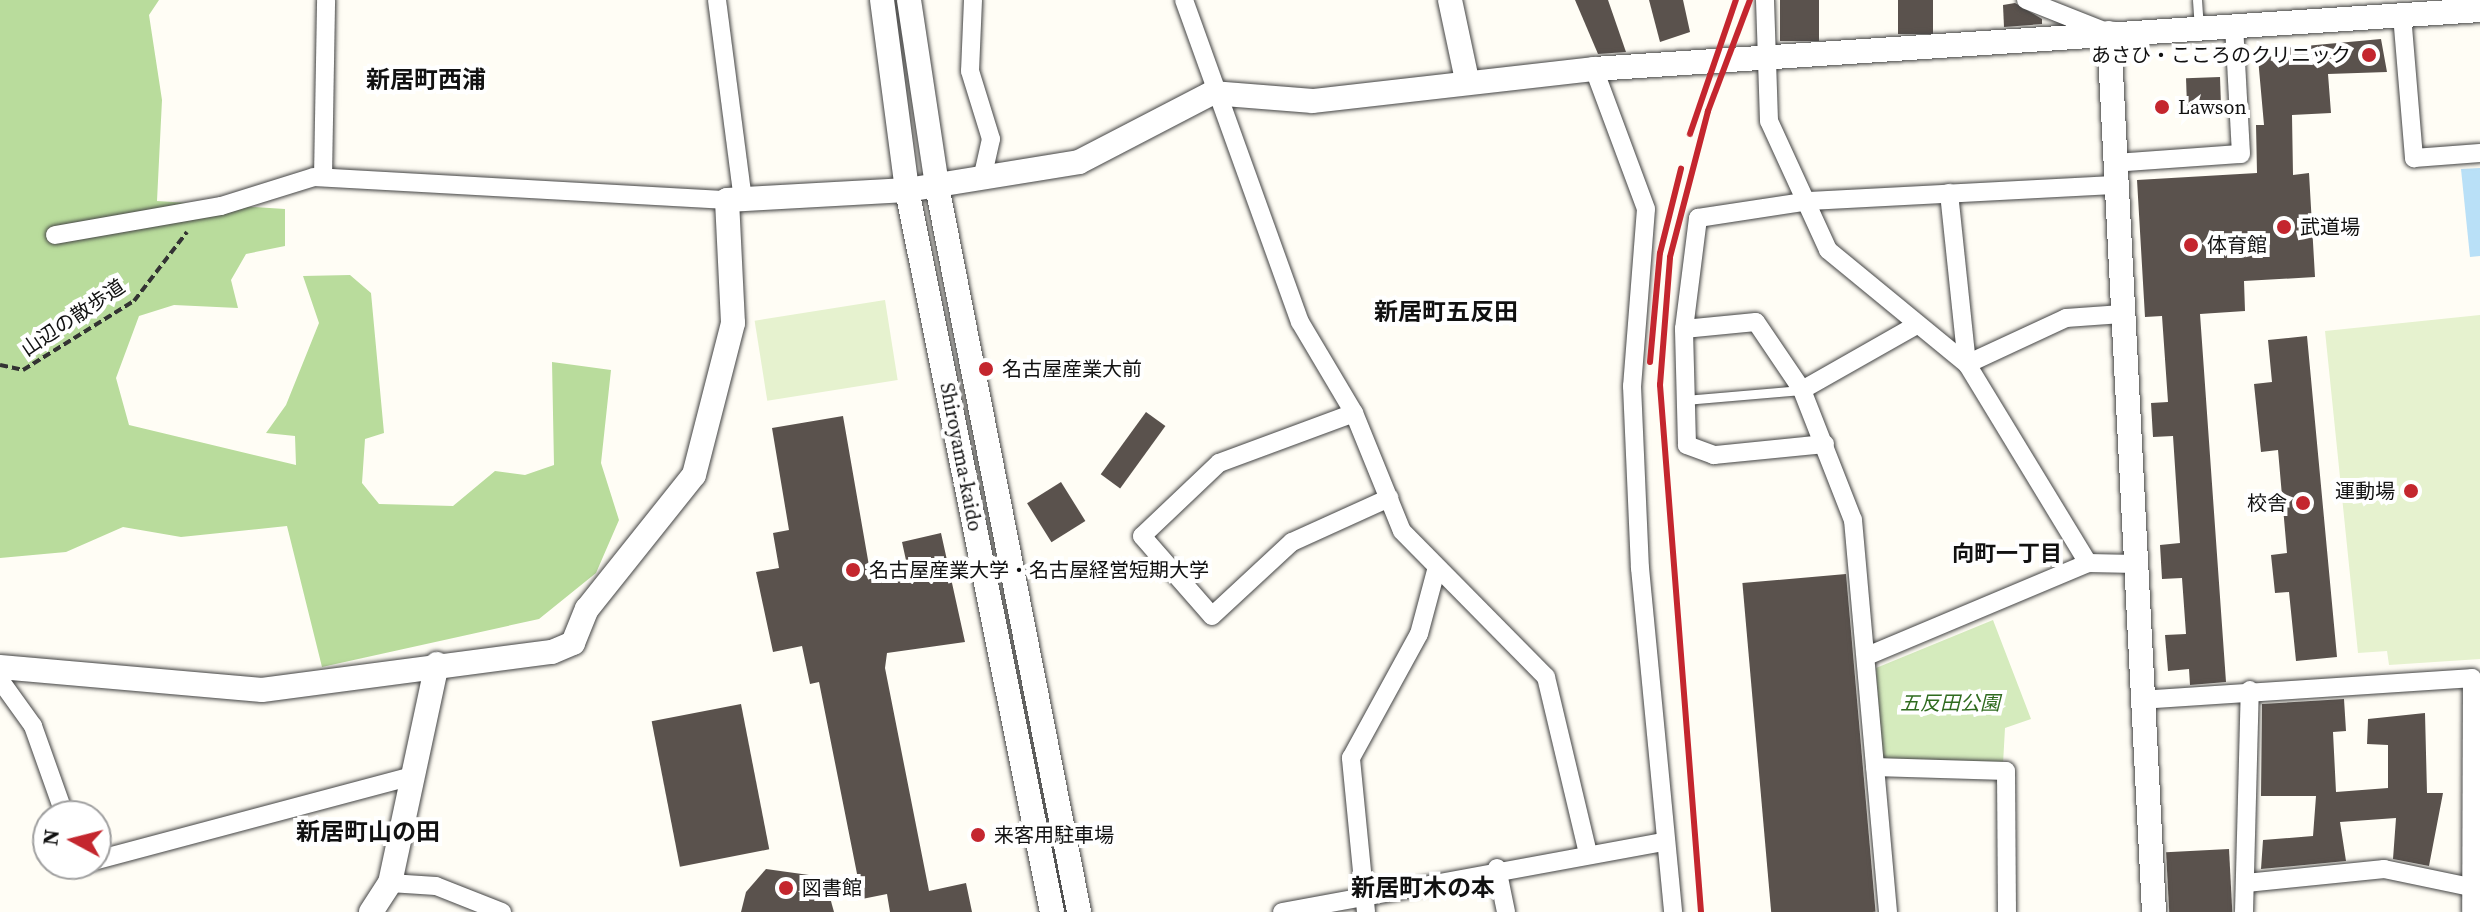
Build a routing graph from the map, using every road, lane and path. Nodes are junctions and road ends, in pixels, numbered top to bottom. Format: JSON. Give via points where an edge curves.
{"nodes":[{"id":1,"x":326,"y":0,"type":"edge"},
{"id":2,"x":717,"y":0,"type":"edge"},
{"id":3,"x":882,"y":0,"type":"edge"},
{"id":4,"x":909,"y":0,"type":"edge"},
{"id":5,"x":973,"y":0,"type":"edge"},
{"id":6,"x":1184,"y":0,"type":"edge"},
{"id":7,"x":1450,"y":0,"type":"edge"},
{"id":8,"x":1765,"y":0,"type":"edge"},
{"id":9,"x":2026,"y":0,"type":"edge"},
{"id":10,"x":2197,"y":0,"type":"edge"},
{"id":11,"x":2471,"y":7,"type":"edge"},
{"id":12,"x":2402,"y":15,"type":"junction"},
{"id":13,"x":2234,"y":26,"type":"junction"},
{"id":14,"x":2199,"y":27,"type":"junction"},
{"id":15,"x":2109,"y":33,"type":"junction"},
{"id":16,"x":1761,"y":57,"type":"junction"},
{"id":17,"x":1594,"y":69,"type":"junction"},
{"id":18,"x":1467,"y":80,"type":"junction"},
{"id":19,"x":1212,"y":93,"type":"junction"},
{"id":20,"x":2480,"y":153,"type":"edge"},
{"id":21,"x":2114,"y":174,"type":"junction"},
{"id":22,"x":323,"y":177,"type":"junction"},
{"id":23,"x":982,"y":179,"type":"junction"},
{"id":24,"x":937,"y":186,"type":"junction"},
{"id":25,"x":907,"y":190,"type":"junction"},
{"id":26,"x":1949,"y":193,"type":"junction"},
{"id":27,"x":735,"y":200,"type":"junction"},
{"id":28,"x":1809,"y":201,"type":"junction"},
{"id":29,"x":221,"y":206,"type":"junction"},
{"id":30,"x":55,"y":235,"type":"dead end"},
{"id":31,"x":2122,"y":314,"type":"junction"},
{"id":32,"x":1918,"y":324,"type":"junction"},
{"id":33,"x":1684,"y":329,"type":"junction"},
{"id":34,"x":1967,"y":364,"type":"junction"},
{"id":35,"x":0,"y":365,"type":"edge"},
{"id":36,"x":1802,"y":390,"type":"junction"},
{"id":37,"x":1682,"y":400,"type":"junction"},
{"id":38,"x":1354,"y":413,"type":"junction"},
{"id":39,"x":1825,"y":444,"type":"junction"},
{"id":40,"x":1389,"y":498,"type":"junction"},
{"id":41,"x":2088,"y":563,"type":"junction"},
{"id":42,"x":2136,"y":564,"type":"junction"},
{"id":43,"x":1437,"y":567,"type":"junction"},
{"id":44,"x":1867,"y":656,"type":"junction"},
{"id":45,"x":437,"y":664,"type":"junction"},
{"id":46,"x":0,"y":667,"type":"edge"},
{"id":47,"x":0,"y":680,"type":"edge"},
{"id":48,"x":2250,"y":690,"type":"junction"},
{"id":49,"x":2141,"y":700,"type":"junction"},
{"id":50,"x":1875,"y":767,"type":"junction"},
{"id":51,"x":413,"y":776,"type":"junction"},
{"id":52,"x":59,"y":800,"type":"edge"},
{"id":53,"x":1664,"y":842,"type":"junction"},
{"id":54,"x":1588,"y":853,"type":"junction"},
{"id":55,"x":112,"y":856,"type":"edge"},
{"id":56,"x":1497,"y":868,"type":"junction"},
{"id":57,"x":390,"y":883,"type":"junction"},
{"id":58,"x":2246,"y":883,"type":"junction"},
{"id":59,"x":2476,"y":889,"type":"edge"},
{"id":60,"x":1364,"y":904,"type":"edge"},
{"id":61,"x":371,"y":912,"type":"edge"},
{"id":62,"x":502,"y":912,"type":"edge"},
{"id":63,"x":1052,"y":912,"type":"edge"},
{"id":64,"x":1079,"y":912,"type":"edge"},
{"id":65,"x":1282,"y":912,"type":"edge"},
{"id":66,"x":1506,"y":912,"type":"edge"},
{"id":67,"x":1673,"y":912,"type":"edge"},
{"id":68,"x":1888,"y":912,"type":"edge"},
{"id":69,"x":2007,"y":912,"type":"edge"},
{"id":70,"x":2154,"y":912,"type":"edge"},
{"id":71,"x":2244,"y":912,"type":"edge"},
{"id":72,"x":2471,"y":912,"type":"edge"}],
"edges":[{"from":1,"to":22,"type":"street"},
{"from":2,"to":27,"type":"street"},
{"from":3,"to":25,"type":"street","name":"Shiroyama-kaido"},
{"from":4,"to":24,"type":"street","name":"Shiroyama-kaido"},
{"from":5,"to":23,"type":"street","via":[[970,71],[991,139]]},
{"from":6,"to":19,"type":"street"},
{"from":7,"to":18,"type":"street"},
{"from":8,"to":16,"type":"street"},
{"from":9,"to":15,"type":"street"},
{"from":10,"to":14,"type":"lane"},
{"from":11,"to":12,"type":"street"},
{"from":12,"to":13,"type":"street"},
{"from":12,"to":20,"type":"street","via":[[2414,158]]},
{"from":13,"to":14,"type":"street"},
{"from":13,"to":21,"type":"street","via":[[2241,154]]},
{"from":14,"to":15,"type":"street"},
{"from":15,"to":16,"type":"street"},
{"from":15,"to":21,"type":"street"},
{"from":16,"to":17,"type":"street"},
{"from":16,"to":28,"type":"street","via":[[1769,121]]},
{"from":17,"to":18,"type":"street"},
{"from":17,"to":53,"type":"street","via":[[1646,209],[1632,386]]},
{"from":18,"to":19,"type":"street","via":[[1313,101]]},
{"from":19,"to":23,"type":"street","via":[[1079,162]]},
{"from":19,"to":38,"type":"street","via":[[1300,322]]},
{"from":21,"to":26,"type":"street"},
{"from":21,"to":31,"type":"street"},
{"from":22,"to":27,"type":"street"},
{"from":22,"to":29,"type":"street"},
{"from":23,"to":24,"type":"street"},
{"from":24,"to":25,"type":"street"},
{"from":24,"to":64,"type":"street","name":"Shiroyama-kaido"},
{"from":25,"to":27,"type":"street"},
{"from":25,"to":63,"type":"street","name":"Shiroyama-kaido"},
{"from":26,"to":28,"type":"street"},
{"from":26,"to":34,"type":"street"},
{"from":27,"to":45,"type":"street","via":[[733,323],[694,475],[587,609],[573,643],[552,652]]},
{"from":28,"to":32,"type":"street","via":[[1828,250]]},
{"from":28,"to":33,"type":"street","via":[[1698,218]]},
{"from":29,"to":30,"type":"street"},
{"from":29,"to":35,"type":"path","name":"山辺の散歩道","via":[[174,243],[134,301],[23,370]]},
{"from":31,"to":34,"type":"street","via":[[2066,318]]},
{"from":31,"to":42,"type":"street"},
{"from":32,"to":34,"type":"street"},
{"from":32,"to":36,"type":"street"},
{"from":33,"to":36,"type":"street","via":[[1756,322]]},
{"from":33,"to":37,"type":"street"},
{"from":34,"to":41,"type":"street"},
{"from":36,"to":37,"type":"lane"},
{"from":36,"to":39,"type":"street"},
{"from":37,"to":39,"type":"street","via":[[1682,435],[1694,452]]},
{"from":38,"to":40,"type":"street"},
{"from":38,"to":40,"type":"street","via":[[1219,463],[1142,536],[1212,616],[1292,542]]},
{"from":39,"to":44,"type":"street","via":[[1853,520]]},
{"from":40,"to":43,"type":"street","via":[[1402,531]]},
{"from":41,"to":42,"type":"street"},
{"from":41,"to":44,"type":"street"},
{"from":42,"to":49,"type":"street"},
{"from":43,"to":54,"type":"street","via":[[1546,677]]},
{"from":43,"to":60,"type":"street","via":[[1419,634],[1351,758]]},
{"from":44,"to":50,"type":"street"},
{"from":45,"to":46,"type":"street","via":[[262,690]]},
{"from":45,"to":51,"type":"street"},
{"from":47,"to":52,"type":"street","via":[[33,726]]},
{"from":48,"to":49,"type":"street"},
{"from":48,"to":58,"type":"street"},
{"from":48,"to":59,"type":"street","via":[[2472,678]]},
{"from":49,"to":70,"type":"street"},
{"from":50,"to":68,"type":"street"},
{"from":50,"to":69,"type":"street","via":[[2006,771]]},
{"from":51,"to":55,"type":"street"},
{"from":51,"to":57,"type":"street"},
{"from":53,"to":54,"type":"street"},
{"from":53,"to":67,"type":"street"},
{"from":54,"to":56,"type":"street"},
{"from":56,"to":60,"type":"street"},
{"from":56,"to":66,"type":"street"},
{"from":57,"to":61,"type":"street"},
{"from":57,"to":62,"type":"street","via":[[436,886]]},
{"from":58,"to":59,"type":"street","via":[[2384,869]]},
{"from":58,"to":71,"type":"street"},
{"from":59,"to":72,"type":"street"},
{"from":60,"to":65,"type":"street"}]}
